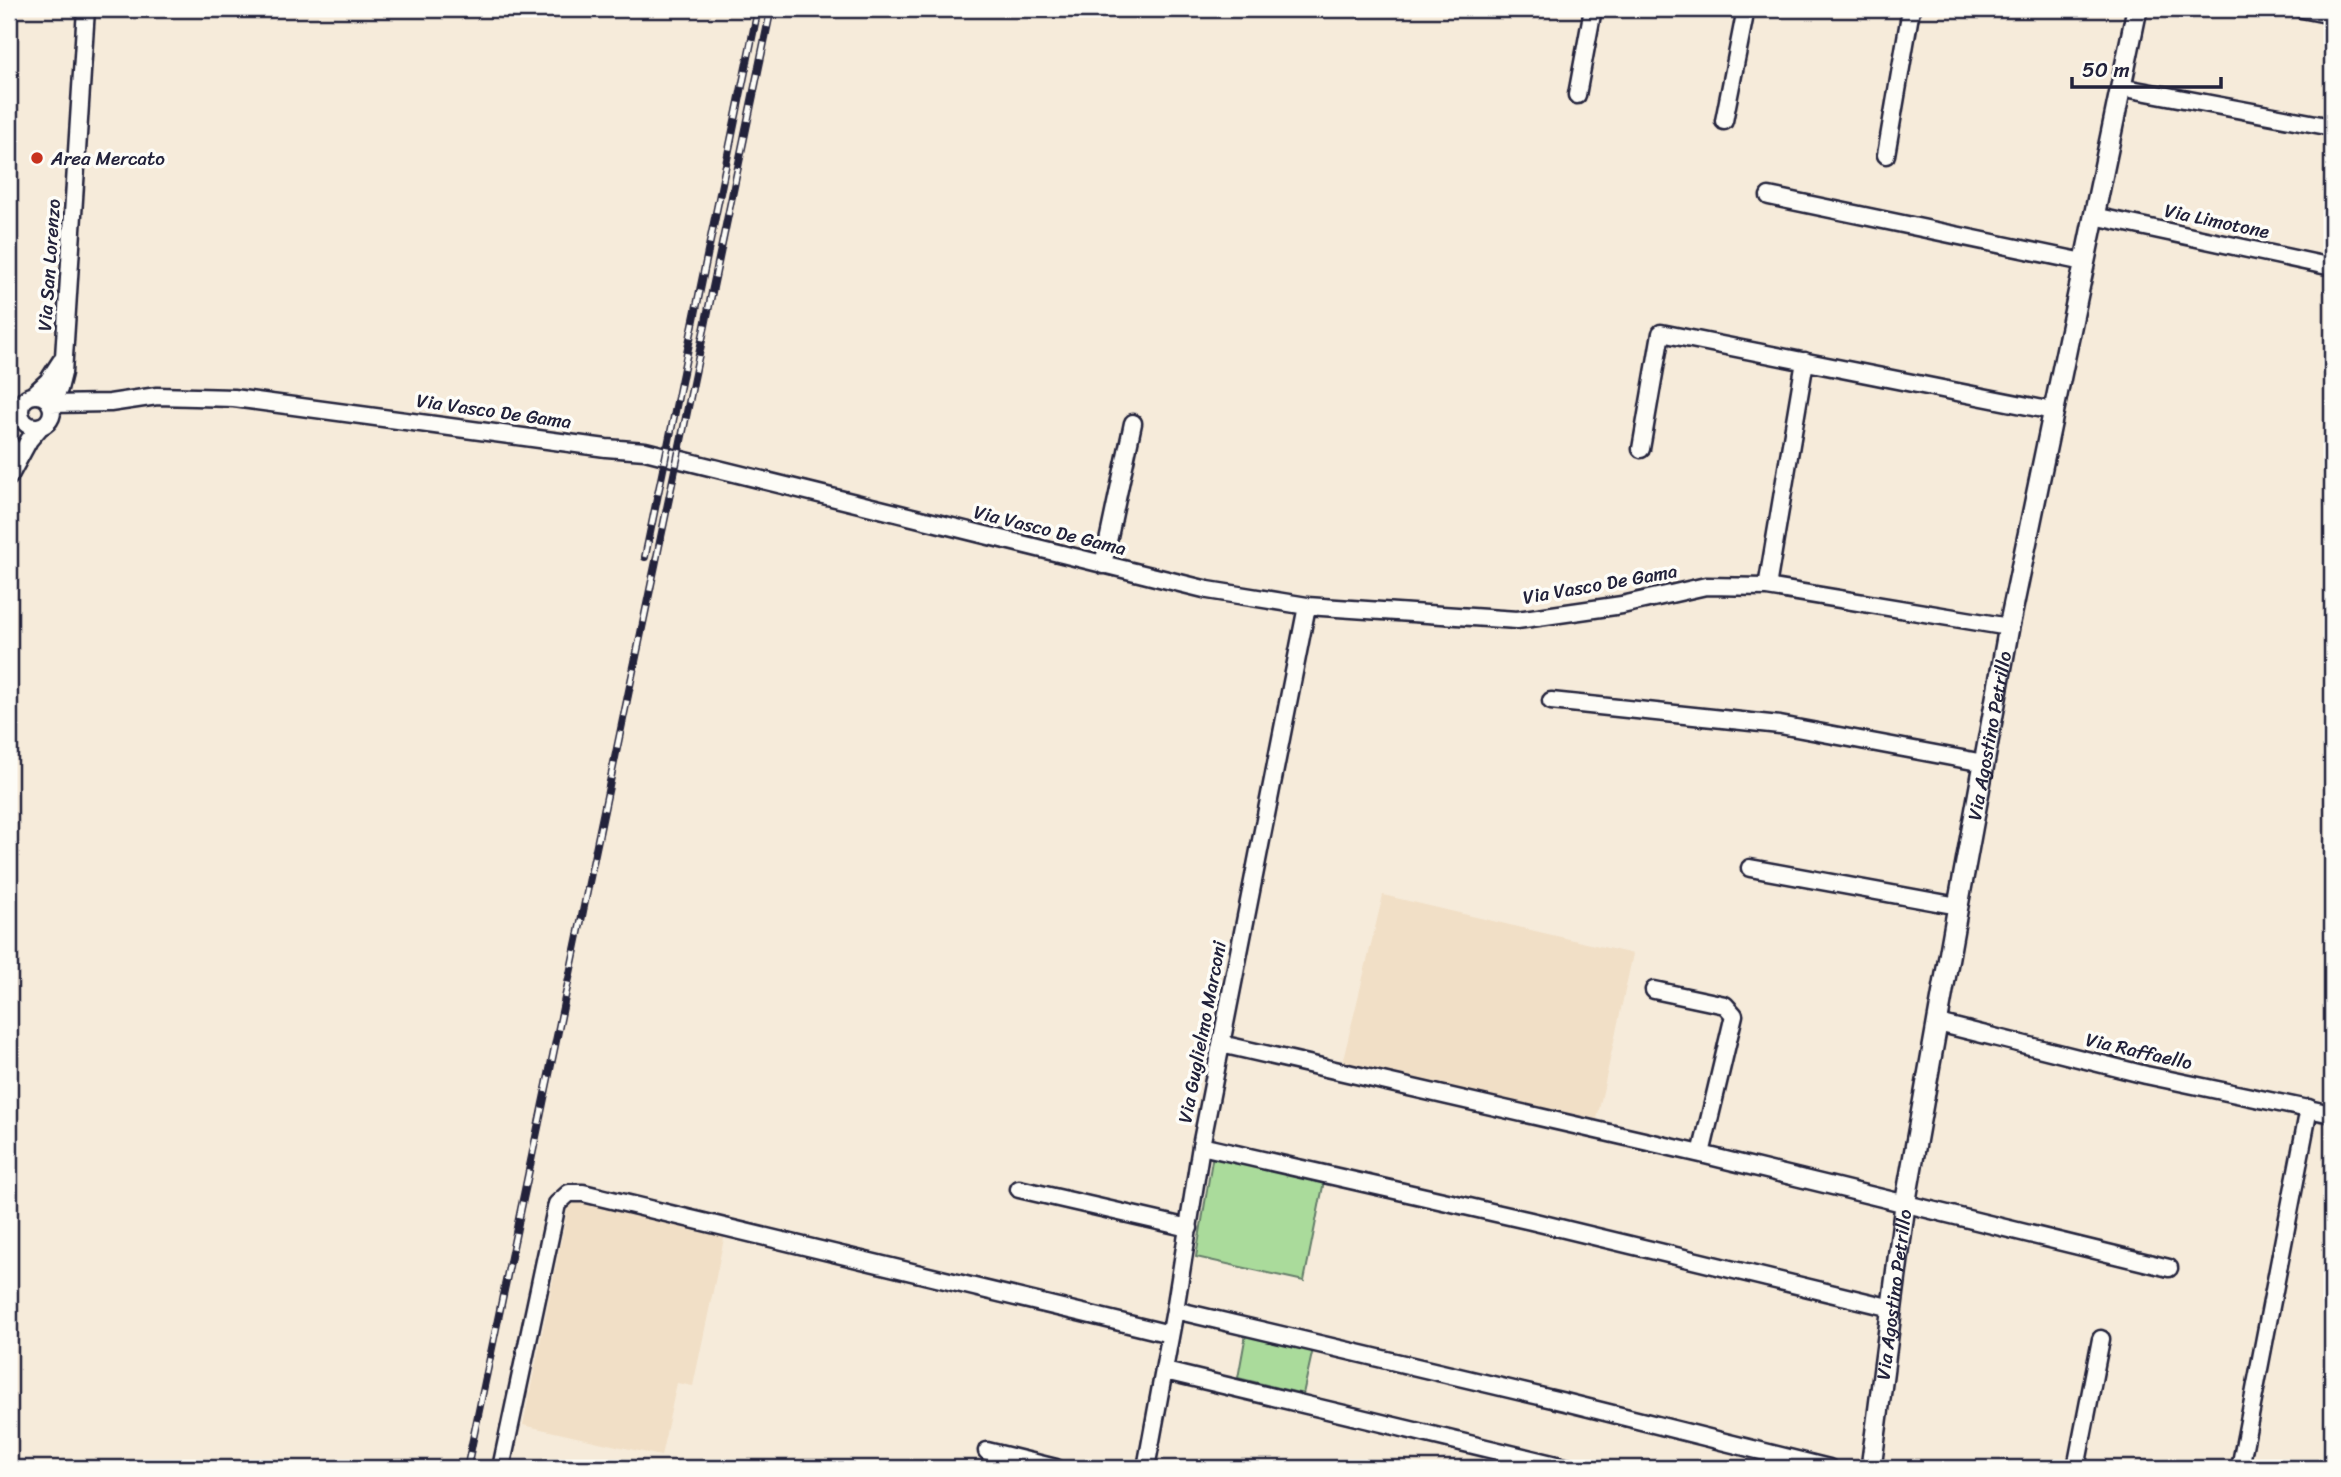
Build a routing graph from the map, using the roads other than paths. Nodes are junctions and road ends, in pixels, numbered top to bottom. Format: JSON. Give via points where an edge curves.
{"nodes":[{"id":1,"x":86,"y":9,"type":"edge"},
{"id":2,"x":1593,"y":9,"type":"edge"},
{"id":3,"x":1746,"y":9,"type":"edge"},
{"id":4,"x":1911,"y":9,"type":"edge"},
{"id":5,"x":2137,"y":9,"type":"edge"},
{"id":6,"x":2302,"y":9,"type":"edge"},
{"id":7,"x":2332,"y":15,"type":"edge"},
{"id":8,"x":2120,"y":87,"type":"junction"},
{"id":9,"x":1577,"y":95,"type":"dead end"},
{"id":10,"x":1724,"y":121,"type":"dead end"},
{"id":11,"x":2332,"y":127,"type":"edge"},
{"id":12,"x":1886,"y":155,"type":"dead end"},
{"id":13,"x":1769,"y":196,"type":"dead end"},
{"id":14,"x":2094,"y":216,"type":"junction"},
{"id":15,"x":2084,"y":262,"type":"junction"},
{"id":16,"x":2332,"y":267,"type":"edge"},
{"id":17,"x":63,"y":356,"type":"junction"},
{"id":18,"x":1805,"y":362,"type":"junction"},
{"id":19,"x":21,"y":409,"type":"edge"},
{"id":20,"x":2053,"y":411,"type":"junction"},
{"id":21,"x":47,"y":417,"type":"junction"},
{"id":22,"x":1133,"y":423,"type":"dead end"},
{"id":23,"x":9,"y":432,"type":"edge"},
{"id":24,"x":9,"y":442,"type":"edge"},
{"id":25,"x":1642,"y":449,"type":"dead end"},
{"id":26,"x":18,"y":460,"type":"junction"},
{"id":27,"x":9,"y":477,"type":"edge"},
{"id":28,"x":1103,"y":565,"type":"junction"},
{"id":29,"x":1767,"y":587,"type":"junction"},
{"id":30,"x":1307,"y":606,"type":"junction"},
{"id":31,"x":2009,"y":627,"type":"junction"},
{"id":32,"x":1551,"y":701,"type":"dead end"},
{"id":33,"x":1984,"y":763,"type":"junction"},
{"id":34,"x":1751,"y":867,"type":"dead end"},
{"id":35,"x":1958,"y":906,"type":"junction"},
{"id":36,"x":1654,"y":990,"type":"dead end"},
{"id":37,"x":1938,"y":1023,"type":"junction"},
{"id":38,"x":1221,"y":1044,"type":"junction"},
{"id":39,"x":2309,"y":1108,"type":"junction"},
{"id":40,"x":2332,"y":1114,"type":"edge"},
{"id":41,"x":1201,"y":1146,"type":"junction"},
{"id":42,"x":1701,"y":1154,"type":"junction"},
{"id":43,"x":1019,"y":1189,"type":"dead end"},
{"id":44,"x":1905,"y":1205,"type":"junction"},
{"id":45,"x":1189,"y":1228,"type":"junction"},
{"id":46,"x":2169,"y":1268,"type":"dead end"},
{"id":47,"x":1892,"y":1308,"type":"junction"},
{"id":48,"x":1175,"y":1310,"type":"junction"},
{"id":49,"x":1170,"y":1334,"type":"junction"},
{"id":50,"x":2101,"y":1339,"type":"dead end"},
{"id":51,"x":1165,"y":1371,"type":"junction"},
{"id":52,"x":987,"y":1451,"type":"dead end"},
{"id":53,"x":501,"y":1468,"type":"edge"},
{"id":54,"x":1056,"y":1468,"type":"edge"},
{"id":55,"x":1146,"y":1468,"type":"edge"},
{"id":56,"x":1569,"y":1468,"type":"edge"},
{"id":57,"x":1829,"y":1468,"type":"edge"},
{"id":58,"x":1871,"y":1468,"type":"edge"},
{"id":59,"x":2076,"y":1468,"type":"edge"},
{"id":60,"x":2240,"y":1468,"type":"edge"}],
"edges":[{"from":1,"to":17,"type":"street","name":"Via San Lorenzo"},
{"from":2,"to":9,"type":"street"},
{"from":3,"to":10,"type":"street"},
{"from":4,"to":12,"type":"street"},
{"from":5,"to":8,"type":"street","name":"Via Agostino Petrillo"},
{"from":6,"to":7,"type":"street"},
{"from":8,"to":11,"type":"street"},
{"from":8,"to":14,"type":"street","name":"Via Agostino Petrillo"},
{"from":13,"to":15,"type":"street"},
{"from":14,"to":15,"type":"street","name":"Via Agostino Petrillo"},
{"from":14,"to":16,"type":"street","name":"Via Limotone"},
{"from":15,"to":20,"type":"street","name":"Via Agostino Petrillo"},
{"from":17,"to":19,"type":"street","name":"Via San Lorenzo","via":[[48,382]]},
{"from":17,"to":21,"type":"street","name":"Via San Lorenzo","via":[[59,389]]},
{"from":18,"to":20,"type":"street"},
{"from":18,"to":25,"type":"street","via":[[1661,332]]},
{"from":18,"to":29,"type":"street"},
{"from":19,"to":21,"type":"street","via":[[31,426]]},
{"from":19,"to":21,"type":"street","via":[[43,397]]},
{"from":19,"to":23,"type":"street","name":"Via San Lorenzo"},
{"from":19,"to":26,"type":"street"},
{"from":20,"to":31,"type":"street","name":"Via Agostino Petrillo"},
{"from":21,"to":26,"type":"street","name":"Via San Lorenzo"},
{"from":21,"to":28,"type":"street","name":"Via Vasco De Gama","via":[[84,404],[156,396],[234,398],[645,451]]},
{"from":22,"to":28,"type":"street"},
{"from":24,"to":26,"type":"street"},
{"from":26,"to":27,"type":"street","name":"Via San Lorenzo"},
{"from":28,"to":30,"type":"street","name":"Via Vasco De Gama","via":[[1208,590]]},
{"from":29,"to":30,"type":"street","name":"Via Vasco De Gama","via":[[1706,586],[1622,605],[1517,620]]},
{"from":29,"to":31,"type":"street","name":"Via Vasco De Gama"},
{"from":30,"to":38,"type":"street","name":"Via Guglielmo Marconi"},
{"from":31,"to":33,"type":"street","name":"Via Agostino Petrillo"},
{"from":32,"to":33,"type":"street","via":[[1780,725]]},
{"from":33,"to":35,"type":"street","name":"Via Agostino Petrillo"},
{"from":34,"to":35,"type":"street"},
{"from":35,"to":37,"type":"street","name":"Via Agostino Petrillo"},
{"from":36,"to":42,"type":"street","via":[[1725,1005],[1734,1016]]},
{"from":37,"to":39,"type":"street","name":"Via Raffaello","via":[[2146,1075]]},
{"from":37,"to":44,"type":"street","name":"Via Agostino Petrillo"},
{"from":38,"to":41,"type":"street","name":"Via Guglielmo Marconi"},
{"from":38,"to":42,"type":"street"},
{"from":39,"to":40,"type":"street","name":"Via Raffaello"},
{"from":39,"to":60,"type":"street"},
{"from":41,"to":45,"type":"street","name":"Via Guglielmo Marconi"},
{"from":41,"to":47,"type":"street"},
{"from":42,"to":44,"type":"street"},
{"from":43,"to":45,"type":"street"},
{"from":44,"to":46,"type":"street"},
{"from":44,"to":47,"type":"street","name":"Via Agostino Petrillo"},
{"from":45,"to":48,"type":"street","name":"Via Guglielmo Marconi"},
{"from":47,"to":58,"type":"street","name":"Via Agostino Petrillo"},
{"from":48,"to":49,"type":"street","name":"Via Guglielmo Marconi"},
{"from":48,"to":57,"type":"street"},
{"from":49,"to":51,"type":"street","name":"Via Guglielmo Marconi"},
{"from":49,"to":53,"type":"street","via":[[569,1193],[556,1204]]},
{"from":50,"to":59,"type":"street"},
{"from":51,"to":55,"type":"street","name":"Via Guglielmo Marconi"},
{"from":51,"to":56,"type":"street"},
{"from":52,"to":54,"type":"street"}]}
